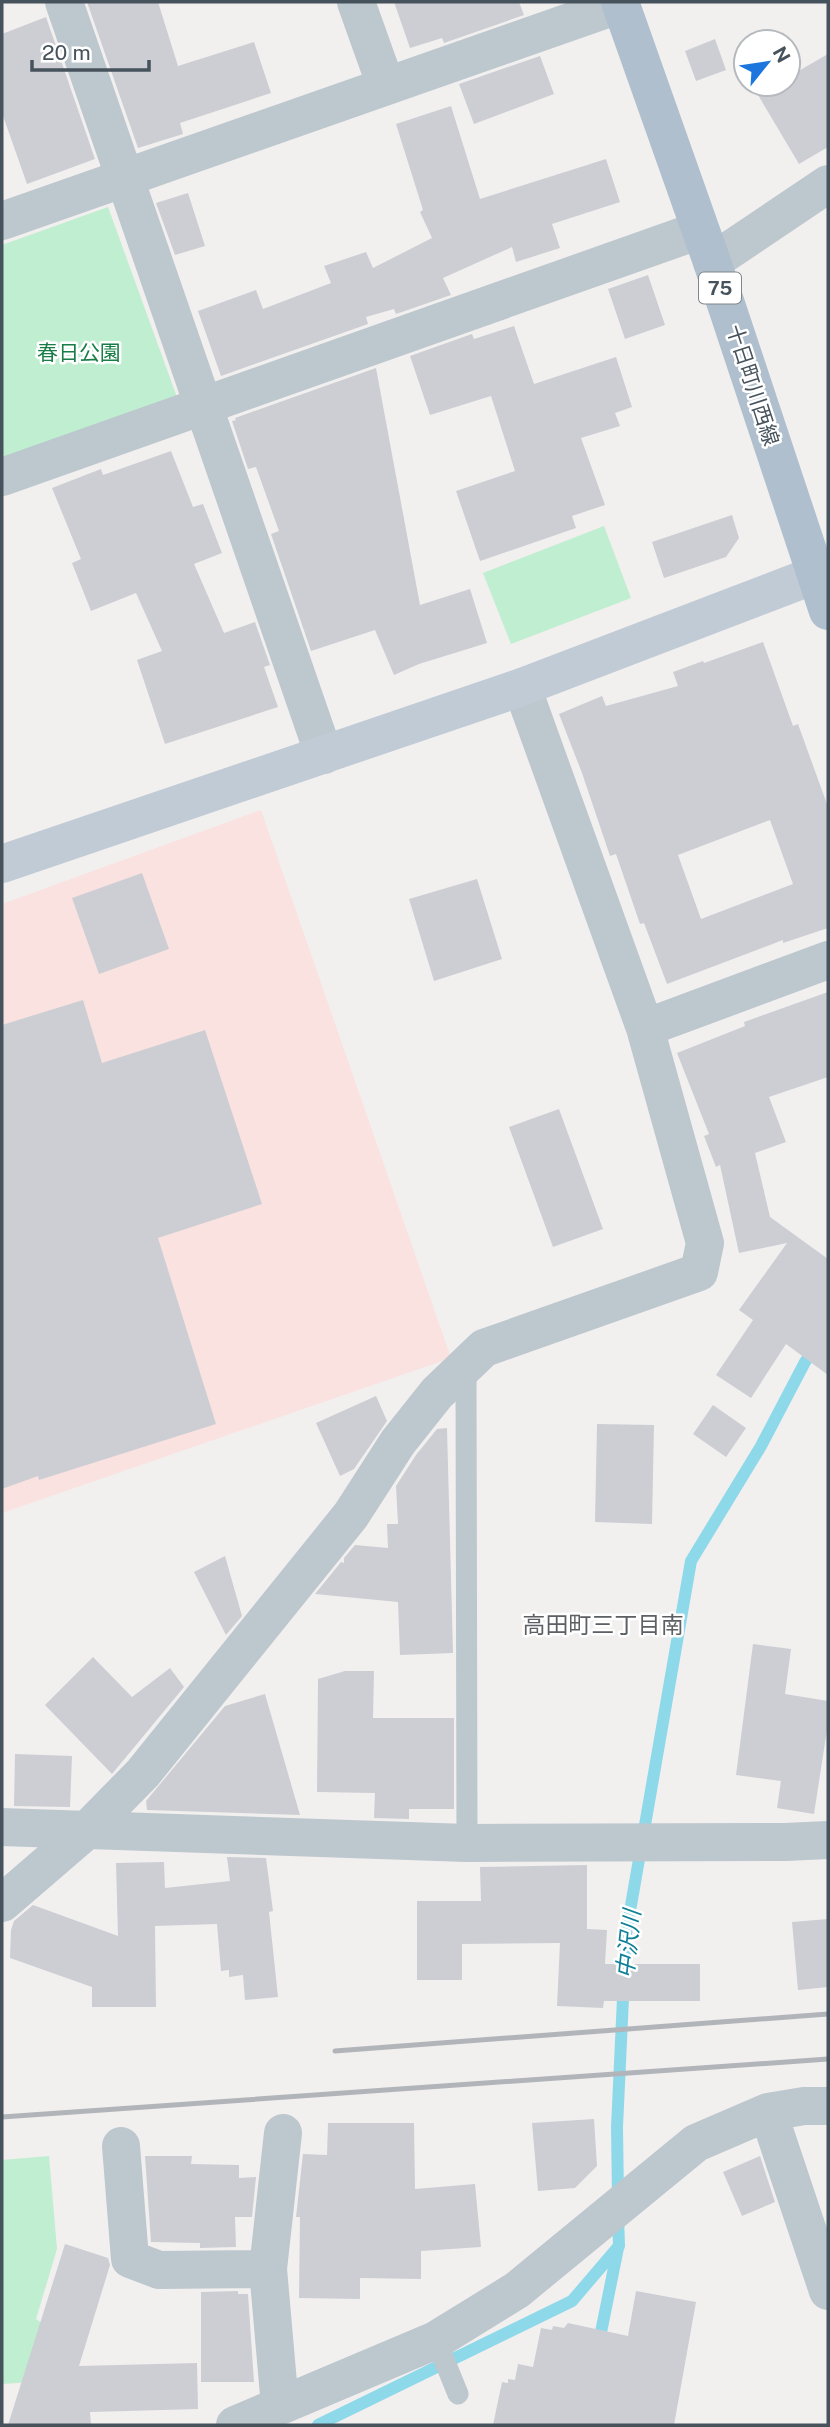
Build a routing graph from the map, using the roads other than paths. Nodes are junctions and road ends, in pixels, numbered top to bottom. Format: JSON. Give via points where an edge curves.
{"nodes":[{"id":1,"x":64,"y":2,"type":"edge"},
{"id":2,"x":356,"y":2,"type":"edge"},
{"id":3,"x":621,"y":3,"type":"edge"},
{"id":4,"x":386,"y":86,"type":"junction"},
{"id":5,"x":125,"y":178,"type":"junction"},
{"id":6,"x":828,"y":184,"type":"edge"},
{"id":7,"x":2,"y":221,"type":"edge"},
{"id":8,"x":706,"y":246,"type":"junction"},
{"id":9,"x":204,"y":406,"type":"junction"},
{"id":10,"x":2,"y":477,"type":"edge"},
{"id":11,"x":822,"y":573,"type":"edge"},
{"id":12,"x":828,"y":611,"type":"edge"},
{"id":13,"x":522,"y":687,"type":"junction"},
{"id":14,"x":324,"y":755,"type":"junction"},
{"id":15,"x":2,"y":864,"type":"edge"},
{"id":16,"x":828,"y":960,"type":"edge"},
{"id":17,"x":645,"y":1028,"type":"junction"},
{"id":18,"x":466,"y":1366,"type":"junction"},
{"id":19,"x":2,"y":1827,"type":"edge"},
{"id":20,"x":88,"y":1829,"type":"junction"},
{"id":21,"x":828,"y":1840,"type":"edge"},
{"id":22,"x":467,"y":1843,"type":"junction"},
{"id":23,"x":2,"y":1903,"type":"edge"},
{"id":24,"x":828,"y":2106,"type":"edge"},
{"id":25,"x":768,"y":2112,"type":"junction"},
{"id":26,"x":283,"y":2133,"type":"dead end"},
{"id":27,"x":121,"y":2146,"type":"dead end"},
{"id":28,"x":268,"y":2269,"type":"junction"},
{"id":29,"x":828,"y":2291,"type":"edge"},
{"id":30,"x":436,"y":2340,"type":"junction"},
{"id":31,"x":458,"y":2394,"type":"dead end"},
{"id":32,"x":280,"y":2406,"type":"junction"},
{"id":33,"x":242,"y":2424,"type":"edge"}],
"edges":[{"from":1,"to":5,"type":"street"},
{"from":2,"to":4,"type":"street"},
{"from":3,"to":4,"type":"street"},
{"from":3,"to":8,"type":"main road","name":"十日町川西線","number":"75"},
{"from":4,"to":5,"type":"street"},
{"from":5,"to":7,"type":"street"},
{"from":5,"to":9,"type":"street"},
{"from":6,"to":8,"type":"street"},
{"from":8,"to":9,"type":"street"},
{"from":8,"to":11,"type":"main road","name":"十日町川西線","number":"75"},
{"from":9,"to":10,"type":"street"},
{"from":9,"to":14,"type":"street"},
{"from":11,"to":12,"type":"main road","name":"十日町川西線","number":"75"},
{"from":11,"to":13,"type":"street"},
{"from":13,"to":14,"type":"street"},
{"from":13,"to":17,"type":"street"},
{"from":14,"to":15,"type":"street"},
{"from":16,"to":17,"type":"street"},
{"from":17,"to":18,"type":"street","via":[[705,1243],[699,1272],[484,1348]]},
{"from":18,"to":20,"type":"street","via":[[437,1393],[398,1442],[351,1515],[143,1773]]},
{"from":18,"to":22,"type":"lane"},
{"from":19,"to":20,"type":"street"},
{"from":20,"to":22,"type":"street"},
{"from":20,"to":23,"type":"street"},
{"from":21,"to":22,"type":"street"},
{"from":24,"to":25,"type":"street"},
{"from":25,"to":29,"type":"street"},
{"from":25,"to":30,"type":"street","via":[[696,2143],[517,2290]]},
{"from":26,"to":28,"type":"street"},
{"from":27,"to":28,"type":"street","via":[[130,2259],[159,2270]]},
{"from":28,"to":32,"type":"street"},
{"from":30,"to":31,"type":"lane"},
{"from":30,"to":32,"type":"street"},
{"from":32,"to":33,"type":"street"}]}
